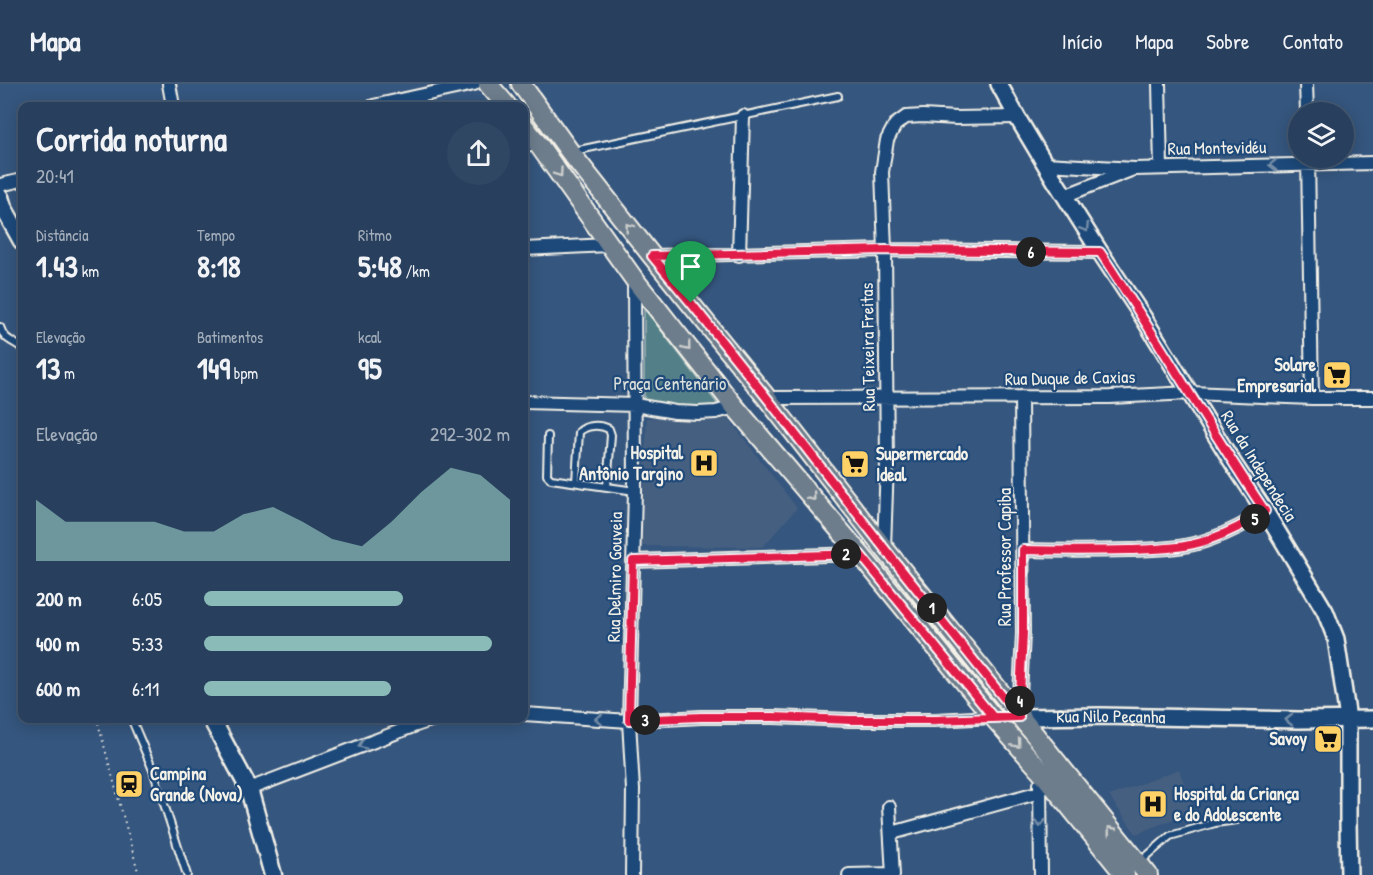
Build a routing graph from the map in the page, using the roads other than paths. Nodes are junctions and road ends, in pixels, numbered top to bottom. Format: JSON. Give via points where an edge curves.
{"nodes":[{"id":1,"x":170,"y":84,"type":"edge"},
{"id":2,"x":474,"y":84,"type":"edge"},
{"id":3,"x":488,"y":84,"type":"edge"},
{"id":4,"x":521,"y":84,"type":"edge"},
{"id":5,"x":999,"y":84,"type":"edge"},
{"id":6,"x":1159,"y":84,"type":"edge"},
{"id":7,"x":1306,"y":84,"type":"edge"},
{"id":8,"x":838,"y":96,"type":"dead end"},
{"id":9,"x":172,"y":102,"type":"edge"},
{"id":10,"x":391,"y":102,"type":"edge"},
{"id":11,"x":504,"y":102,"type":"edge"},
{"id":12,"x":1307,"y":102,"type":"edge"},
{"id":13,"x":743,"y":116,"type":"junction"},
{"id":14,"x":1017,"y":117,"type":"junction"},
{"id":15,"x":531,"y":147,"type":"edge"},
{"id":16,"x":570,"y":152,"type":"junction"},
{"id":17,"x":1288,"y":162,"type":"edge"},
{"id":18,"x":1354,"y":162,"type":"edge"},
{"id":19,"x":1373,"y":163,"type":"edge"},
{"id":20,"x":1044,"y":164,"type":"junction"},
{"id":21,"x":1161,"y":168,"type":"junction"},
{"id":22,"x":1308,"y":168,"type":"edge"},
{"id":23,"x":1135,"y":169,"type":"junction"},
{"id":24,"x":18,"y":181,"type":"edge"},
{"id":25,"x":0,"y":184,"type":"edge"},
{"id":26,"x":1064,"y":196,"type":"junction"},
{"id":27,"x":1,"y":205,"type":"edge"},
{"id":28,"x":18,"y":234,"type":"edge"},
{"id":29,"x":609,"y":245,"type":"junction"},
{"id":30,"x":528,"y":249,"type":"edge"},
{"id":31,"x":885,"y":250,"type":"junction"},
{"id":32,"x":1100,"y":252,"type":"junction"},
{"id":33,"x":739,"y":255,"type":"junction"},
{"id":34,"x":652,"y":256,"type":"junction"},
{"id":35,"x":634,"y":279,"type":"junction"},
{"id":36,"x":0,"y":327,"type":"edge"},
{"id":37,"x":18,"y":346,"type":"edge"},
{"id":38,"x":1191,"y":393,"type":"junction"},
{"id":39,"x":1021,"y":397,"type":"junction"},
{"id":40,"x":767,"y":398,"type":"junction"},
{"id":41,"x":886,"y":398,"type":"junction"},
{"id":42,"x":1312,"y":398,"type":"junction"},
{"id":43,"x":1373,"y":398,"type":"edge"},
{"id":44,"x":528,"y":402,"type":"edge"},
{"id":45,"x":635,"y":405,"type":"junction"},
{"id":46,"x":735,"y":407,"type":"junction"},
{"id":47,"x":548,"y":436,"type":"dead end"},
{"id":48,"x":576,"y":482,"type":"junction"},
{"id":49,"x":608,"y":487,"type":"junction"},
{"id":50,"x":635,"y":491,"type":"junction"},
{"id":51,"x":1265,"y":511,"type":"junction"},
{"id":52,"x":884,"y":548,"type":"junction"},
{"id":53,"x":1023,"y":550,"type":"junction"},
{"id":54,"x":860,"y":554,"type":"junction"},
{"id":55,"x":633,"y":561,"type":"junction"},
{"id":56,"x":528,"y":714,"type":"edge"},
{"id":57,"x":993,"y":717,"type":"junction"},
{"id":58,"x":1019,"y":717,"type":"junction"},
{"id":59,"x":1348,"y":719,"type":"junction"},
{"id":60,"x":1373,"y":719,"type":"edge"},
{"id":61,"x":629,"y":720,"type":"junction"},
{"id":62,"x":133,"y":723,"type":"edge"},
{"id":63,"x":217,"y":723,"type":"edge"},
{"id":64,"x":422,"y":723,"type":"edge"},
{"id":65,"x":1041,"y":771,"type":"junction"},
{"id":66,"x":249,"y":789,"type":"junction"},
{"id":67,"x":1040,"y":792,"type":"junction"},
{"id":68,"x":889,"y":807,"type":"dead end"},
{"id":69,"x":1237,"y":820,"type":"dead end"},
{"id":70,"x":892,"y":833,"type":"junction"},
{"id":71,"x":1137,"y":871,"type":"edge"},
{"id":72,"x":187,"y":875,"type":"edge"},
{"id":73,"x":273,"y":875,"type":"edge"},
{"id":74,"x":632,"y":875,"type":"edge"},
{"id":75,"x":849,"y":875,"type":"edge"},
{"id":76,"x":893,"y":875,"type":"edge"},
{"id":77,"x":1041,"y":875,"type":"edge"},
{"id":78,"x":1349,"y":875,"type":"edge"}],
"edges":[{"from":1,"to":9,"type":"street"},
{"from":2,"to":10,"type":"street"},
{"from":3,"to":11,"type":"main road"},
{"from":4,"to":16,"type":"main road"},
{"from":5,"to":14,"type":"street","name":"Rua da Independecia"},
{"from":6,"to":21,"type":"street"},
{"from":7,"to":12,"type":"street"},
{"from":8,"to":13,"type":"lane"},
{"from":13,"to":16,"type":"lane"},
{"from":13,"to":33,"type":"street"},
{"from":14,"to":20,"type":"street","name":"Rua da Independecia"},
{"from":14,"to":31,"type":"street","name":"Rua Teixeira Freitas","via":[[906,117],[895,125],[886,140],[882,172]]},
{"from":15,"to":29,"type":"main road","one_way":true},
{"from":34,"to":16,"type":"main road","one_way":true},
{"from":17,"to":21,"type":"street","name":"Rua Montevidéu","one_way":true},
{"from":18,"to":19,"type":"street","name":"Rua Montevidéu"},
{"from":20,"to":23,"type":"street","name":"Rua Montevidéu"},
{"from":20,"to":26,"type":"street","name":"Rua da Independecia"},
{"from":21,"to":23,"type":"street","name":"Rua Montevidéu"},
{"from":22,"to":42,"type":"street"},
{"from":23,"to":26,"type":"street","name":"Rua Montevidéu"},
{"from":24,"to":25,"type":"street"},
{"from":26,"to":32,"type":"street","name":"Rua da Independecia","one_way":true},
{"from":27,"to":28,"type":"main road"},
{"from":29,"to":30,"type":"street"},
{"from":29,"to":35,"type":"main road"},
{"from":31,"to":32,"type":"street"},
{"from":31,"to":33,"type":"street"},
{"from":31,"to":41,"type":"street","name":"Rua Teixeira Freitas"},
{"from":32,"to":38,"type":"street","name":"Rua da Independecia"},
{"from":33,"to":34,"type":"street"},
{"from":34,"to":40,"type":"main road"},
{"from":35,"to":45,"type":"street","name":"Rua Delmiro Gouveia"},
{"from":35,"to":46,"type":"main road","one_way":true},
{"from":36,"to":37,"type":"lane","via":[[6,338]]},
{"from":38,"to":39,"type":"street","name":"Rua Duque de Caxias"},
{"from":38,"to":42,"type":"street","name":"Rua Duque de Caxias"},
{"from":38,"to":51,"type":"street","name":"Rua da Independecia"},
{"from":39,"to":41,"type":"street","name":"Rua Duque de Caxias"},
{"from":39,"to":53,"type":"street","name":"Rua Professor Capiba"},
{"from":40,"to":41,"type":"street","name":"Rua Duque de Caxias"},
{"from":40,"to":52,"type":"main road"},
{"from":41,"to":52,"type":"street","name":"Rua Teixeira Freitas"},
{"from":42,"to":43,"type":"street","name":"Rua Duque de Caxias"},
{"from":44,"to":45,"type":"street"},
{"from":45,"to":46,"type":"street","via":[[698,413]]},
{"from":45,"to":50,"type":"street","name":"Rua Delmiro Gouveia"},
{"from":46,"to":54,"type":"main road","one_way":true},
{"from":47,"to":48,"type":"lane","via":[[547,475],[550,479]]},
{"from":48,"to":49,"type":"lane"},
{"from":48,"to":49,"type":"lane","via":[[579,432],[587,426],[605,427],[611,435]]},
{"from":49,"to":50,"type":"lane"},
{"from":50,"to":55,"type":"street","name":"Rua Delmiro Gouveia"},
{"from":51,"to":53,"type":"street","via":[[1207,540],[1173,548]]},
{"from":51,"to":59,"type":"street","name":"Rua da Independecia","via":[[1325,611],[1336,639]]},
{"from":52,"to":58,"type":"main road"},
{"from":53,"to":58,"type":"street","name":"Rua Professor Capiba"},
{"from":54,"to":55,"type":"street"},
{"from":54,"to":57,"type":"main road"},
{"from":55,"to":61,"type":"street","name":"Rua Delmiro Gouveia"},
{"from":61,"to":56,"type":"street","name":"Rua Nilo Peçanha","one_way":true},
{"from":57,"to":58,"type":"main road","name":"Rua Nilo Peçanha"},
{"from":57,"to":61,"type":"street","name":"Rua Nilo Peçanha"},
{"from":57,"to":65,"type":"main road","one_way":true},
{"from":59,"to":58,"type":"street","name":"Rua Nilo Peçanha","one_way":true},
{"from":71,"to":58,"type":"main road","one_way":true},
{"from":59,"to":60,"type":"street","name":"Rua Nilo Peçanha"},
{"from":59,"to":78,"type":"street","name":"Rua da Independecia"},
{"from":61,"to":74,"type":"street","name":"Rua Delmiro Gouveia"},
{"from":62,"to":72,"type":"lane","via":[[153,770]]},
{"from":63,"to":66,"type":"main road"},
{"from":64,"to":66,"type":"street","one_way":true},
{"from":65,"to":67,"type":"street"},
{"from":65,"to":71,"type":"main road"},
{"from":66,"to":73,"type":"main road"},
{"from":67,"to":70,"type":"street"},
{"from":67,"to":77,"type":"street","one_way":true},
{"from":68,"to":70,"type":"street"},
{"from":69,"to":71,"type":"lane","via":[[1170,836]]},
{"from":70,"to":76,"type":"street"},
{"from":75,"to":76,"type":"street"}]}
